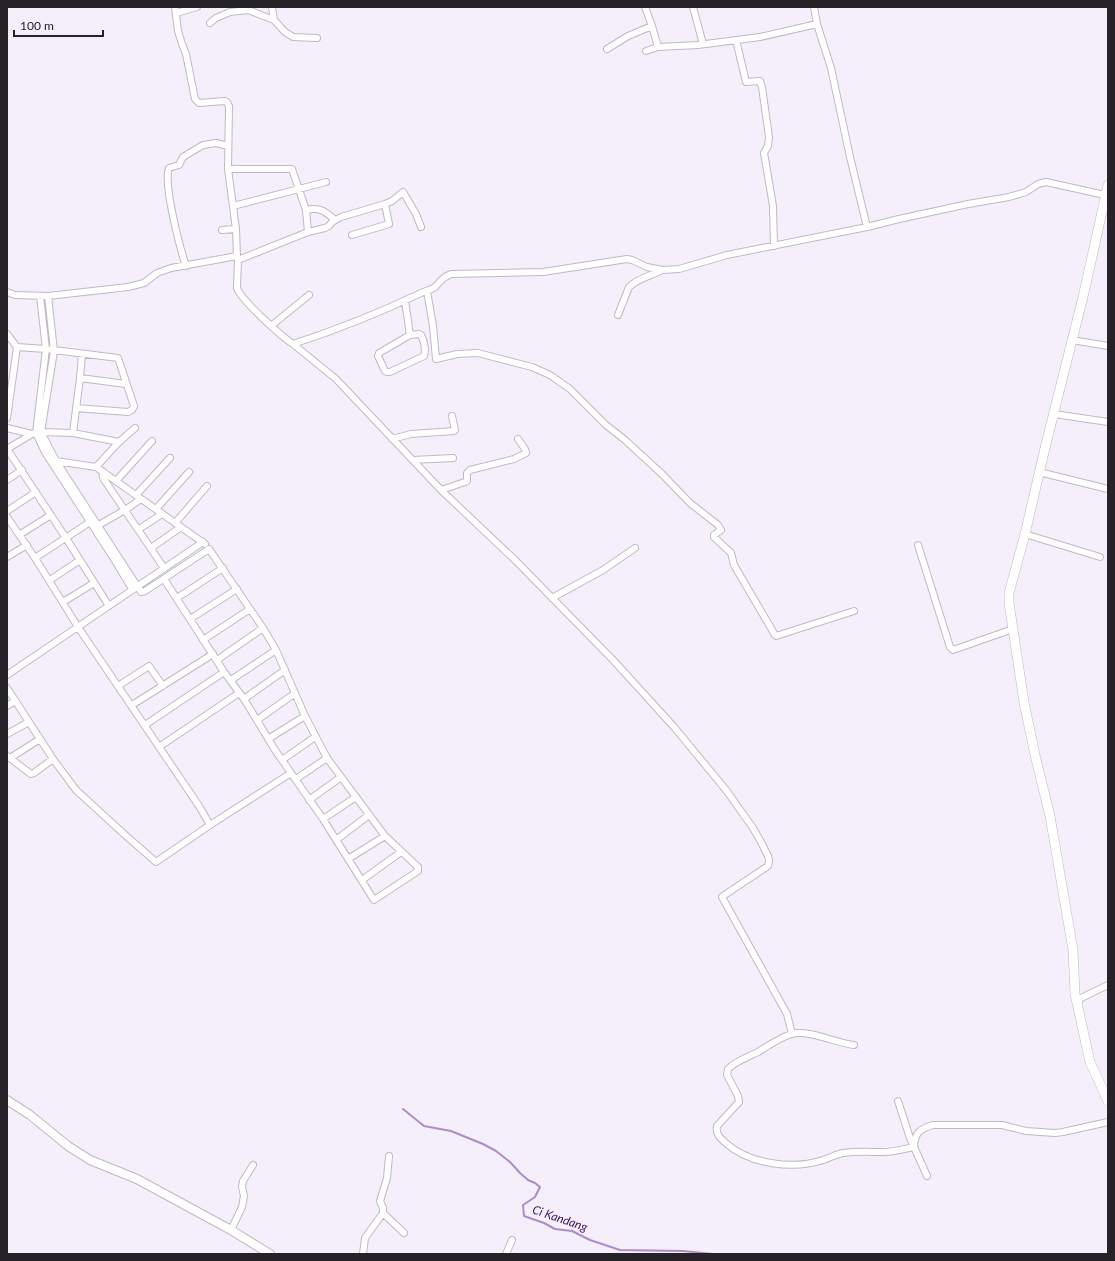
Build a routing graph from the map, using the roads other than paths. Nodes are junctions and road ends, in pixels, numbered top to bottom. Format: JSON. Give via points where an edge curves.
{"nodes":[{"id":1,"x":197,"y":7,"type":"edge"},
{"id":2,"x":272,"y":7,"type":"edge"},
{"id":3,"x":645,"y":7,"type":"edge"},
{"id":4,"x":693,"y":7,"type":"edge"},
{"id":5,"x":814,"y":7,"type":"edge"},
{"id":6,"x":175,"y":10,"type":"edge"},
{"id":7,"x":228,"y":10,"type":"edge"},
{"id":8,"x":274,"y":20,"type":"junction"},
{"id":9,"x":210,"y":22,"type":"dead end"},
{"id":10,"x":817,"y":24,"type":"junction"},
{"id":11,"x":652,"y":26,"type":"junction"},
{"id":12,"x":316,"y":38,"type":"dead end"},
{"id":13,"x":736,"y":40,"type":"junction"},
{"id":14,"x":703,"y":44,"type":"junction"},
{"id":15,"x":658,"y":47,"type":"junction"},
{"id":16,"x":607,"y":49,"type":"dead end"},
{"id":17,"x":646,"y":51,"type":"dead end"},
{"id":18,"x":228,"y":146,"type":"junction"},
{"id":19,"x":228,"y":169,"type":"junction"},
{"id":20,"x":326,"y":182,"type":"dead end"},
{"id":21,"x":1108,"y":185,"type":"edge"},
{"id":22,"x":298,"y":189,"type":"junction"},
{"id":23,"x":1106,"y":195,"type":"junction"},
{"id":24,"x":385,"y":204,"type":"junction"},
{"id":25,"x":232,"y":206,"type":"junction"},
{"id":26,"x":306,"y":210,"type":"junction"},
{"id":27,"x":334,"y":220,"type":"junction"},
{"id":28,"x":422,"y":227,"type":"dead end"},
{"id":29,"x":867,"y":228,"type":"junction"},
{"id":30,"x":236,"y":229,"type":"junction"},
{"id":31,"x":222,"y":230,"type":"dead end"},
{"id":32,"x":308,"y":232,"type":"junction"},
{"id":33,"x":352,"y":235,"type":"dead end"},
{"id":34,"x":774,"y":246,"type":"junction"},
{"id":35,"x":237,"y":258,"type":"junction"},
{"id":36,"x":186,"y":266,"type":"junction"},
{"id":37,"x":662,"y":270,"type":"junction"},
{"id":38,"x":427,"y":290,"type":"junction"},
{"id":39,"x":7,"y":292,"type":"edge"},
{"id":40,"x":309,"y":295,"type":"dead end"},
{"id":41,"x":40,"y":296,"type":"junction"},
{"id":42,"x":48,"y":296,"type":"junction"},
{"id":43,"x":405,"y":301,"type":"junction"},
{"id":44,"x":618,"y":315,"type":"dead end"},
{"id":45,"x":271,"y":326,"type":"junction"},
{"id":46,"x":7,"y":334,"type":"edge"},
{"id":47,"x":410,"y":335,"type":"junction"},
{"id":48,"x":1072,"y":340,"type":"junction"},
{"id":49,"x":293,"y":344,"type":"junction"},
{"id":50,"x":1108,"y":346,"type":"edge"},
{"id":51,"x":17,"y":347,"type":"junction"},
{"id":52,"x":46,"y":349,"type":"junction"},
{"id":53,"x":54,"y":351,"type":"junction"},
{"id":54,"x":82,"y":354,"type":"junction"},
{"id":55,"x":15,"y":369,"type":"junction"},
{"id":56,"x":7,"y":371,"type":"edge"},
{"id":57,"x":80,"y":378,"type":"junction"},
{"id":58,"x":126,"y":384,"type":"junction"},
{"id":59,"x":76,"y":408,"type":"junction"},
{"id":60,"x":1054,"y":414,"type":"junction"},
{"id":61,"x":452,"y":416,"type":"dead end"},
{"id":62,"x":7,"y":418,"type":"edge"},
{"id":63,"x":1108,"y":422,"type":"edge"},
{"id":64,"x":7,"y":428,"type":"edge"},
{"id":65,"x":135,"y":428,"type":"dead end"},
{"id":66,"x":36,"y":433,"type":"junction"},
{"id":67,"x":73,"y":433,"type":"junction"},
{"id":68,"x":392,"y":439,"type":"junction"},
{"id":69,"x":518,"y":439,"type":"dead end"},
{"id":70,"x":152,"y":441,"type":"dead end"},
{"id":71,"x":119,"y":442,"type":"junction"},
{"id":72,"x":7,"y":449,"type":"edge"},
{"id":73,"x":170,"y":458,"type":"dead end"},
{"id":74,"x":453,"y":458,"type":"dead end"},
{"id":75,"x":413,"y":460,"type":"junction"},
{"id":76,"x":56,"y":461,"type":"junction"},
{"id":77,"x":99,"y":469,"type":"junction"},
{"id":78,"x":22,"y":470,"type":"junction"},
{"id":79,"x":189,"y":472,"type":"dead end"},
{"id":80,"x":1039,"y":472,"type":"junction"},
{"id":81,"x":7,"y":480,"type":"edge"},
{"id":82,"x":116,"y":481,"type":"junction"},
{"id":83,"x":207,"y":486,"type":"dead end"},
{"id":84,"x":1108,"y":489,"type":"edge"},
{"id":85,"x":441,"y":490,"type":"junction"},
{"id":86,"x":36,"y":492,"type":"junction"},
{"id":87,"x":139,"y":497,"type":"junction"},
{"id":88,"x":156,"y":509,"type":"junction"},
{"id":89,"x":125,"y":510,"type":"junction"},
{"id":90,"x":7,"y":511,"type":"edge"},
{"id":91,"x":162,"y":514,"type":"junction"},
{"id":92,"x":51,"y":515,"type":"junction"},
{"id":93,"x":7,"y":517,"type":"edge"},
{"id":94,"x":90,"y":522,"type":"junction"},
{"id":95,"x":175,"y":523,"type":"junction"},
{"id":96,"x":13,"y":526,"type":"junction"},
{"id":97,"x":97,"y":526,"type":"junction"},
{"id":98,"x":181,"y":527,"type":"junction"},
{"id":99,"x":139,"y":529,"type":"junction"},
{"id":100,"x":7,"y":530,"type":"edge"},
{"id":101,"x":1025,"y":534,"type":"junction"},
{"id":102,"x":19,"y":535,"type":"junction"},
{"id":103,"x":66,"y":538,"type":"junction"},
{"id":104,"x":203,"y":542,"type":"junction"},
{"id":105,"x":918,"y":544,"type":"dead end"},
{"id":106,"x":27,"y":545,"type":"junction"},
{"id":107,"x":151,"y":548,"type":"junction"},
{"id":108,"x":635,"y":548,"type":"dead end"},
{"id":109,"x":209,"y":549,"type":"junction"},
{"id":110,"x":7,"y":557,"type":"edge"},
{"id":111,"x":1100,"y":557,"type":"dead end"},
{"id":112,"x":35,"y":558,"type":"junction"},
{"id":113,"x":80,"y":560,"type":"junction"},
{"id":114,"x":164,"y":568,"type":"junction"},
{"id":115,"x":223,"y":568,"type":"junction"},
{"id":116,"x":164,"y":579,"type":"junction"},
{"id":117,"x":50,"y":580,"type":"junction"},
{"id":118,"x":94,"y":583,"type":"junction"},
{"id":119,"x":135,"y":588,"type":"junction"},
{"id":120,"x":237,"y":589,"type":"junction"},
{"id":121,"x":177,"y":598,"type":"junction"},
{"id":122,"x":552,"y":598,"type":"junction"},
{"id":123,"x":63,"y":602,"type":"junction"},
{"id":124,"x":109,"y":606,"type":"junction"},
{"id":125,"x":250,"y":609,"type":"junction"},
{"id":126,"x":854,"y":611,"type":"dead end"},
{"id":127,"x":190,"y":619,"type":"junction"},
{"id":128,"x":78,"y":627,"type":"junction"},
{"id":129,"x":263,"y":628,"type":"junction"},
{"id":130,"x":1013,"y":630,"type":"junction"},
{"id":131,"x":203,"y":640,"type":"junction"},
{"id":132,"x":276,"y":650,"type":"junction"},
{"id":133,"x":213,"y":654,"type":"junction"},
{"id":134,"x":217,"y":660,"type":"junction"},
{"id":135,"x":285,"y":670,"type":"junction"},
{"id":136,"x":224,"y":672,"type":"junction"},
{"id":137,"x":7,"y":675,"type":"edge"},
{"id":138,"x":230,"y":680,"type":"junction"},
{"id":139,"x":118,"y":686,"type":"junction"},
{"id":140,"x":163,"y":686,"type":"junction"},
{"id":141,"x":7,"y":688,"type":"edge"},
{"id":142,"x":239,"y":693,"type":"junction"},
{"id":143,"x":294,"y":694,"type":"junction"},
{"id":144,"x":244,"y":699,"type":"junction"},
{"id":145,"x":15,"y":701,"type":"junction"},
{"id":146,"x":132,"y":705,"type":"junction"},
{"id":147,"x":7,"y":706,"type":"edge"},
{"id":148,"x":305,"y":716,"type":"junction"},
{"id":149,"x":257,"y":720,"type":"junction"},
{"id":150,"x":29,"y":722,"type":"junction"},
{"id":151,"x":145,"y":725,"type":"junction"},
{"id":152,"x":7,"y":734,"type":"edge"},
{"id":153,"x":315,"y":738,"type":"junction"},
{"id":154,"x":40,"y":739,"type":"junction"},
{"id":155,"x":268,"y":739,"type":"junction"},
{"id":156,"x":159,"y":747,"type":"junction"},
{"id":157,"x":9,"y":757,"type":"edge"},
{"id":158,"x":327,"y":758,"type":"junction"},
{"id":159,"x":53,"y":759,"type":"junction"},
{"id":160,"x":282,"y":760,"type":"junction"},
{"id":161,"x":291,"y":773,"type":"junction"},
{"id":162,"x":341,"y":777,"type":"junction"},
{"id":163,"x":296,"y":779,"type":"junction"},
{"id":164,"x":356,"y":797,"type":"junction"},
{"id":165,"x":309,"y":800,"type":"junction"},
{"id":166,"x":370,"y":815,"type":"junction"},
{"id":167,"x":323,"y":819,"type":"junction"},
{"id":168,"x":210,"y":825,"type":"junction"},
{"id":169,"x":385,"y":836,"type":"junction"},
{"id":170,"x":336,"y":840,"type":"junction"},
{"id":171,"x":402,"y":852,"type":"junction"},
{"id":172,"x":348,"y":859,"type":"junction"},
{"id":173,"x":362,"y":880,"type":"junction"},
{"id":174,"x":1108,"y":985,"type":"edge"},
{"id":175,"x":1077,"y":1004,"type":"junction"},
{"id":176,"x":792,"y":1034,"type":"junction"},
{"id":177,"x":854,"y":1045,"type":"dead end"},
{"id":178,"x":7,"y":1100,"type":"edge"},
{"id":179,"x":898,"y":1101,"type":"dead end"},
{"id":180,"x":1108,"y":1101,"type":"edge"},
{"id":181,"x":1108,"y":1122,"type":"edge"},
{"id":182,"x":914,"y":1148,"type":"junction"},
{"id":183,"x":389,"y":1156,"type":"dead end"},
{"id":184,"x":253,"y":1165,"type":"dead end"},
{"id":185,"x":927,"y":1176,"type":"dead end"},
{"id":186,"x":383,"y":1213,"type":"junction"},
{"id":187,"x":231,"y":1230,"type":"junction"},
{"id":188,"x":404,"y":1233,"type":"dead end"},
{"id":189,"x":512,"y":1240,"type":"dead end"},
{"id":190,"x":270,"y":1254,"type":"edge"},
{"id":191,"x":363,"y":1254,"type":"edge"},
{"id":192,"x":506,"y":1254,"type":"edge"}],
"edges":[{"from":1,"to":6,"type":"street"},
{"from":2,"to":8,"type":"street"},
{"from":3,"to":11,"type":"street"},
{"from":4,"to":14,"type":"street"},
{"from":5,"to":10,"type":"street"},
{"from":6,"to":18,"type":"street","via":[[196,102],[225,101],[228,104]]},
{"from":7,"to":8,"type":"street","via":[[248,10]]},
{"from":7,"to":9,"type":"street"},
{"from":8,"to":12,"type":"street","via":[[293,37]]},
{"from":10,"to":13,"type":"street"},
{"from":10,"to":29,"type":"street","via":[[831,68]]},
{"from":11,"to":15,"type":"street"},
{"from":11,"to":16,"type":"street","via":[[628,36]]},
{"from":13,"to":14,"type":"street"},
{"from":13,"to":34,"type":"street","via":[[746,82],[760,81],[762,87],[769,137],[764,153],[773,206]]},
{"from":14,"to":15,"type":"street"},
{"from":15,"to":17,"type":"street"},
{"from":18,"to":19,"type":"street"},
{"from":18,"to":36,"type":"street","via":[[216,143],[203,145],[183,157],[179,165],[169,168],[167,173],[168,191]]},
{"from":19,"to":22,"type":"street","via":[[292,169]]},
{"from":19,"to":25,"type":"street"},
{"from":20,"to":22,"type":"street"},
{"from":21,"to":23,"type":"main road"},
{"from":22,"to":25,"type":"street"},
{"from":22,"to":26,"type":"street"},
{"from":23,"to":29,"type":"street","via":[[1046,182],[1020,194],[907,217]]},
{"from":23,"to":48,"type":"main road"},
{"from":24,"to":27,"type":"street"},
{"from":24,"to":28,"type":"street","via":[[403,192]]},
{"from":24,"to":33,"type":"street","via":[[389,224]]},
{"from":25,"to":30,"type":"street"},
{"from":26,"to":27,"type":"street","via":[[322,209]]},
{"from":26,"to":32,"type":"street"},
{"from":27,"to":32,"type":"street","via":[[325,228]]},
{"from":29,"to":34,"type":"street"},
{"from":30,"to":31,"type":"street"},
{"from":30,"to":35,"type":"street"},
{"from":32,"to":35,"type":"street"},
{"from":34,"to":37,"type":"street","via":[[727,255],[679,269]]},
{"from":35,"to":36,"type":"street","via":[[216,259]]},
{"from":35,"to":45,"type":"street","via":[[238,293]]},
{"from":36,"to":42,"type":"street","via":[[157,273],[144,282],[128,287]]},
{"from":37,"to":38,"type":"street","via":[[626,259],[543,272],[457,273],[446,276]]},
{"from":37,"to":44,"type":"street","via":[[629,287]]},
{"from":38,"to":43,"type":"street"},
{"from":38,"to":126,"type":"street","via":[[434,326],[436,359],[457,354],[486,354],[532,367],[550,375],[570,389],[690,503],[718,525],[721,529],[714,537],[731,553],[734,565],[775,635]]},
{"from":39,"to":41,"type":"street","via":[[15,295]]},
{"from":40,"to":45,"type":"street"},
{"from":41,"to":42,"type":"street"},
{"from":41,"to":52,"type":"street"},
{"from":42,"to":53,"type":"street"},
{"from":43,"to":47,"type":"street"},
{"from":43,"to":49,"type":"street"},
{"from":45,"to":49,"type":"street"},
{"from":46,"to":51,"type":"street"},
{"from":47,"to":47,"type":"street","via":[[379,353],[385,371],[390,372],[424,356],[424,340],[421,335]]},
{"from":48,"to":50,"type":"street"},
{"from":48,"to":60,"type":"main road"},
{"from":49,"to":68,"type":"street","via":[[336,379]]},
{"from":51,"to":52,"type":"street"},
{"from":51,"to":55,"type":"street"},
{"from":52,"to":53,"type":"street"},
{"from":52,"to":66,"type":"street"},
{"from":53,"to":54,"type":"street"},
{"from":53,"to":66,"type":"street"},
{"from":54,"to":57,"type":"street"},
{"from":54,"to":58,"type":"street","via":[[118,358]]},
{"from":55,"to":56,"type":"street"},
{"from":55,"to":62,"type":"street"},
{"from":57,"to":58,"type":"street"},
{"from":57,"to":59,"type":"street"},
{"from":58,"to":59,"type":"street","via":[[134,406],[128,412]]},
{"from":59,"to":67,"type":"street"},
{"from":60,"to":63,"type":"street"},
{"from":60,"to":80,"type":"main road"},
{"from":61,"to":68,"type":"street","via":[[454,431],[411,434]]},
{"from":64,"to":66,"type":"street"},
{"from":65,"to":71,"type":"street"},
{"from":66,"to":67,"type":"street"},
{"from":66,"to":72,"type":"street"},
{"from":66,"to":76,"type":"street"},
{"from":66,"to":94,"type":"street","via":[[44,452]]},
{"from":67,"to":71,"type":"street"},
{"from":68,"to":75,"type":"street"},
{"from":69,"to":85,"type":"street","via":[[526,453],[514,459],[470,470],[467,473],[467,481]]},
{"from":70,"to":82,"type":"street"},
{"from":71,"to":77,"type":"street"},
{"from":72,"to":78,"type":"street"},
{"from":73,"to":87,"type":"street"},
{"from":74,"to":75,"type":"street"},
{"from":75,"to":85,"type":"street"},
{"from":76,"to":77,"type":"street"},
{"from":76,"to":97,"type":"street"},
{"from":77,"to":82,"type":"street"},
{"from":77,"to":89,"type":"street"},
{"from":78,"to":81,"type":"street"},
{"from":78,"to":86,"type":"street"},
{"from":79,"to":88,"type":"street"},
{"from":80,"to":84,"type":"street"},
{"from":80,"to":101,"type":"main road"},
{"from":82,"to":87,"type":"street"},
{"from":83,"to":95,"type":"street"},
{"from":85,"to":122,"type":"street"},
{"from":86,"to":90,"type":"street"},
{"from":86,"to":92,"type":"street"},
{"from":87,"to":88,"type":"street"},
{"from":87,"to":89,"type":"street"},
{"from":88,"to":91,"type":"street"},
{"from":89,"to":97,"type":"street"},
{"from":89,"to":99,"type":"street"},
{"from":91,"to":95,"type":"street"},
{"from":91,"to":99,"type":"street"},
{"from":92,"to":102,"type":"street"},
{"from":92,"to":103,"type":"street"},
{"from":93,"to":96,"type":"street"},
{"from":94,"to":103,"type":"street"},
{"from":94,"to":119,"type":"street"},
{"from":95,"to":98,"type":"street"},
{"from":96,"to":100,"type":"street"},
{"from":96,"to":102,"type":"street"},
{"from":97,"to":119,"type":"street"},
{"from":98,"to":104,"type":"street"},
{"from":98,"to":107,"type":"street"},
{"from":99,"to":107,"type":"street"},
{"from":101,"to":111,"type":"street"},
{"from":101,"to":130,"type":"main road","via":[[1009,593]]},
{"from":102,"to":106,"type":"street"},
{"from":103,"to":112,"type":"street"},
{"from":103,"to":113,"type":"street"},
{"from":104,"to":109,"type":"street"},
{"from":104,"to":114,"type":"street"},
{"from":105,"to":130,"type":"street","via":[[953,650]]},
{"from":106,"to":110,"type":"street"},
{"from":106,"to":112,"type":"street"},
{"from":107,"to":114,"type":"street"},
{"from":108,"to":122,"type":"street","via":[[603,570]]},
{"from":109,"to":115,"type":"street"},
{"from":109,"to":116,"type":"street"},
{"from":112,"to":117,"type":"street"},
{"from":113,"to":117,"type":"street"},
{"from":113,"to":118,"type":"street"},
{"from":114,"to":119,"type":"street"},
{"from":115,"to":120,"type":"street"},
{"from":115,"to":121,"type":"street"},
{"from":116,"to":119,"type":"street","via":[[142,592]]},
{"from":116,"to":121,"type":"street"},
{"from":117,"to":123,"type":"street"},
{"from":118,"to":123,"type":"street"},
{"from":118,"to":124,"type":"street"},
{"from":119,"to":124,"type":"street"},
{"from":120,"to":125,"type":"street"},
{"from":120,"to":127,"type":"street"},
{"from":121,"to":127,"type":"street"},
{"from":122,"to":176,"type":"street","via":[[614,661],[674,728],[726,790],[761,842],[768,856],[768,866],[722,897],[787,1014]]},
{"from":123,"to":128,"type":"street"},
{"from":124,"to":128,"type":"street"},
{"from":125,"to":129,"type":"street"},
{"from":125,"to":131,"type":"street"},
{"from":127,"to":131,"type":"street"},
{"from":128,"to":137,"type":"street"},
{"from":128,"to":139,"type":"street"},
{"from":129,"to":132,"type":"street"},
{"from":129,"to":134,"type":"street"},
{"from":130,"to":175,"type":"main road","via":[[1024,702],[1050,816],[1073,950],[1074,994]]},
{"from":131,"to":133,"type":"street"},
{"from":132,"to":135,"type":"street"},
{"from":132,"to":138,"type":"street"},
{"from":133,"to":134,"type":"street"},
{"from":133,"to":140,"type":"street"},
{"from":134,"to":136,"type":"street"},
{"from":135,"to":143,"type":"street"},
{"from":135,"to":144,"type":"street"},
{"from":136,"to":138,"type":"street"},
{"from":136,"to":151,"type":"street"},
{"from":138,"to":142,"type":"street"},
{"from":139,"to":140,"type":"street","via":[[149,666]]},
{"from":139,"to":146,"type":"street"},
{"from":140,"to":146,"type":"street"},
{"from":141,"to":145,"type":"street"},
{"from":142,"to":144,"type":"street"},
{"from":142,"to":156,"type":"street"},
{"from":143,"to":148,"type":"street"},
{"from":143,"to":149,"type":"street"},
{"from":144,"to":149,"type":"street"},
{"from":145,"to":147,"type":"street"},
{"from":145,"to":150,"type":"street"},
{"from":146,"to":151,"type":"street"},
{"from":148,"to":153,"type":"street"},
{"from":148,"to":155,"type":"street"},
{"from":149,"to":155,"type":"street"},
{"from":150,"to":152,"type":"street"},
{"from":150,"to":154,"type":"street"},
{"from":151,"to":156,"type":"street"},
{"from":153,"to":158,"type":"street"},
{"from":153,"to":160,"type":"street"},
{"from":154,"to":157,"type":"street"},
{"from":154,"to":159,"type":"street"},
{"from":155,"to":160,"type":"street"},
{"from":156,"to":168,"type":"street"},
{"from":157,"to":159,"type":"street","via":[[30,774]]},
{"from":158,"to":162,"type":"street"},
{"from":158,"to":163,"type":"street"},
{"from":159,"to":168,"type":"street","via":[[76,790],[156,862]]},
{"from":160,"to":161,"type":"street"},
{"from":161,"to":163,"type":"street"},
{"from":161,"to":168,"type":"street"},
{"from":162,"to":164,"type":"street"},
{"from":162,"to":165,"type":"street"},
{"from":163,"to":165,"type":"street"},
{"from":164,"to":166,"type":"street"},
{"from":164,"to":167,"type":"street"},
{"from":165,"to":167,"type":"street"},
{"from":166,"to":169,"type":"street"},
{"from":166,"to":170,"type":"street"},
{"from":167,"to":170,"type":"street"},
{"from":169,"to":171,"type":"street"},
{"from":169,"to":172,"type":"street"},
{"from":170,"to":172,"type":"street"},
{"from":171,"to":173,"type":"street"},
{"from":171,"to":173,"type":"street","via":[[418,867],[418,871],[374,900]]},
{"from":172,"to":173,"type":"street"},
{"from":174,"to":175,"type":"street","via":[[1081,998]]},
{"from":175,"to":180,"type":"main road","via":[[1090,1062]]},
{"from":176,"to":177,"type":"street","via":[[809,1034]]},
{"from":176,"to":182,"type":"street","via":[[728,1069],[727,1076],[739,1099],[737,1105],[717,1126],[720,1138],[739,1153],[778,1164],[804,1164],[842,1153],[892,1152]]},
{"from":178,"to":187,"type":"street","via":[[90,1160],[137,1179]]},
{"from":179,"to":182,"type":"street"},
{"from":181,"to":182,"type":"street","via":[[1055,1133],[1026,1131],[1002,1125],[933,1125],[920,1130],[915,1137]]},
{"from":182,"to":185,"type":"street"},
{"from":183,"to":186,"type":"street","via":[[380,1201]]},
{"from":184,"to":187,"type":"street","via":[[243,1180],[242,1207]]},
{"from":186,"to":188,"type":"street"},
{"from":186,"to":191,"type":"street","via":[[365,1238]]},
{"from":187,"to":190,"type":"street"},
{"from":189,"to":192,"type":"street"}]}
